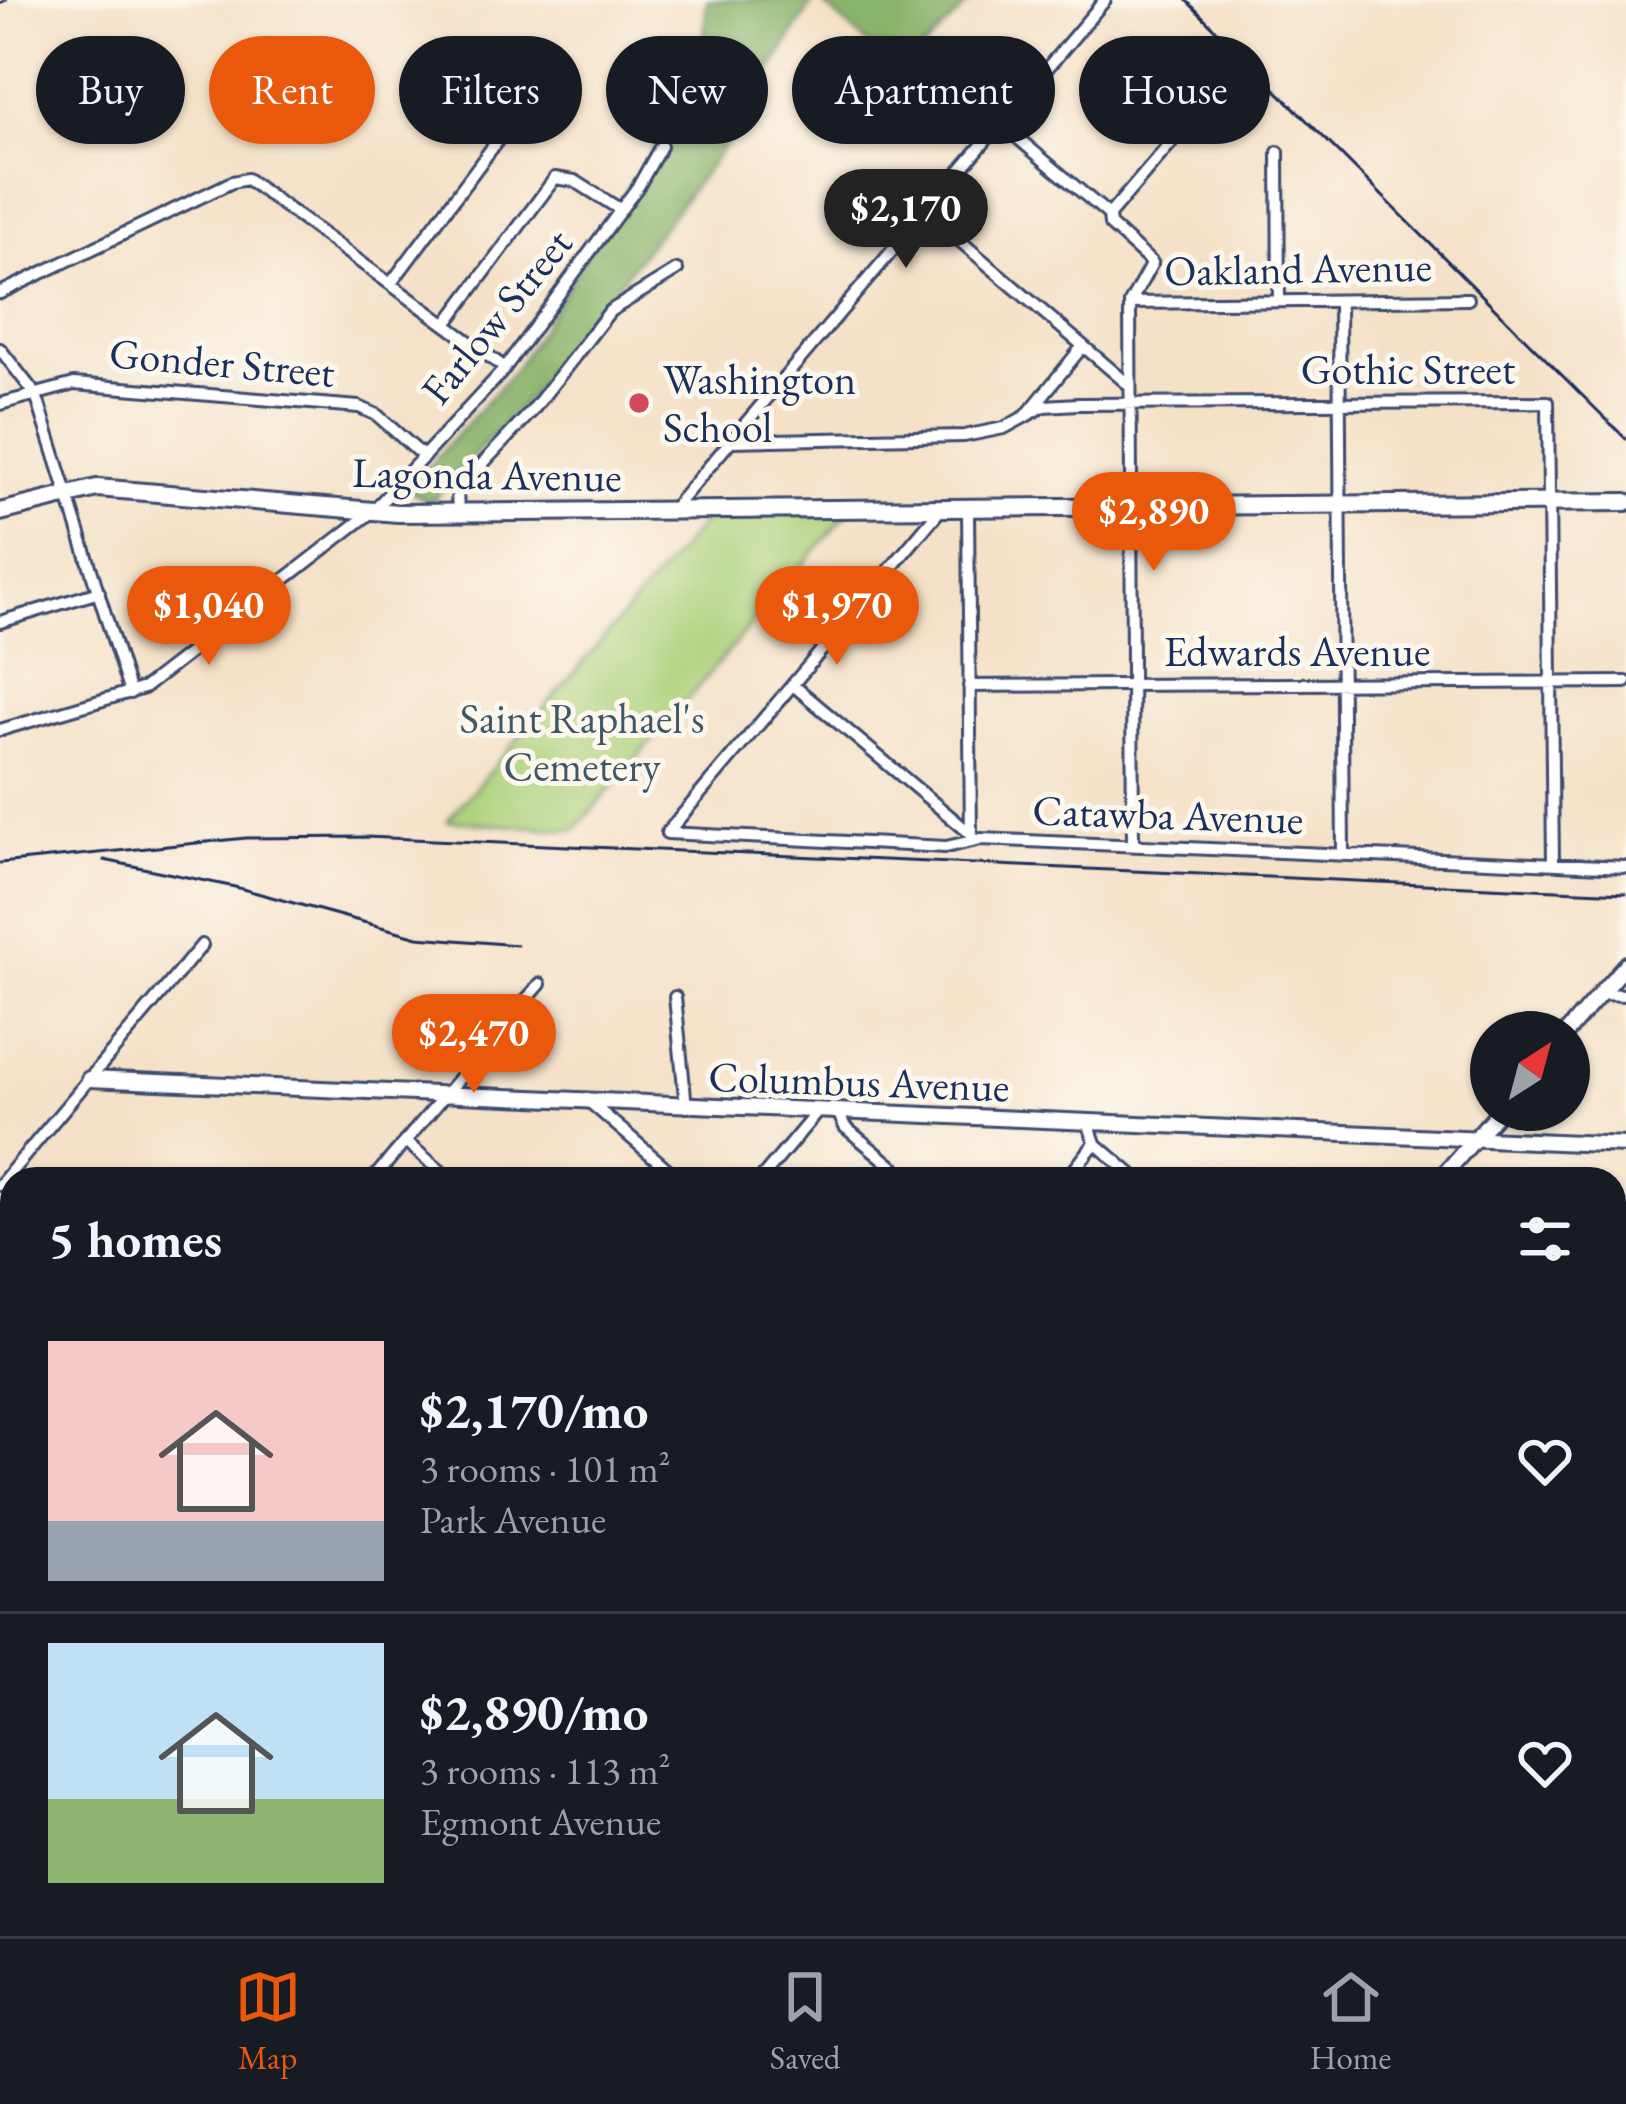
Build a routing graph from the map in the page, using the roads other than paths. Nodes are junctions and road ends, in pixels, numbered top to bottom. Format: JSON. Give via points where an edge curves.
{"nodes":[{"id":1,"x":1105,"y":0,"type":"edge"},
{"id":2,"x":1055,"y":59,"type":"edge"},
{"id":3,"x":496,"y":144,"type":"edge"},
{"id":4,"x":983,"y":144,"type":"edge"},
{"id":5,"x":1024,"y":144,"type":"edge"},
{"id":6,"x":1169,"y":144,"type":"edge"},
{"id":7,"x":661,"y":146,"type":"dead end"},
{"id":8,"x":1278,"y":152,"type":"dead end"},
{"id":9,"x":621,"y":210,"type":"junction"},
{"id":10,"x":926,"y":212,"type":"junction"},
{"id":11,"x":1109,"y":215,"type":"junction"},
{"id":12,"x":677,"y":270,"type":"dead end"},
{"id":13,"x":392,"y":282,"type":"junction"},
{"id":14,"x":0,"y":293,"type":"edge"},
{"id":15,"x":1468,"y":299,"type":"dead end"},
{"id":16,"x":1339,"y":301,"type":"junction"},
{"id":17,"x":1279,"y":302,"type":"junction"},
{"id":18,"x":1130,"y":303,"type":"junction"},
{"id":19,"x":447,"y":323,"type":"junction"},
{"id":20,"x":1083,"y":346,"type":"junction"},
{"id":21,"x":0,"y":349,"type":"edge"},
{"id":22,"x":505,"y":368,"type":"junction"},
{"id":23,"x":1130,"y":385,"type":"junction"},
{"id":24,"x":36,"y":395,"type":"junction"},
{"id":25,"x":1339,"y":401,"type":"junction"},
{"id":26,"x":0,"y":404,"type":"edge"},
{"id":27,"x":1130,"y":404,"type":"junction"},
{"id":28,"x":1026,"y":416,"type":"junction"},
{"id":29,"x":731,"y":441,"type":"junction"},
{"id":30,"x":424,"y":457,"type":"junction"},
{"id":31,"x":68,"y":492,"type":"junction"},
{"id":32,"x":1550,"y":502,"type":"junction"},
{"id":33,"x":1626,"y":502,"type":"edge"},
{"id":34,"x":1340,"y":504,"type":"junction"},
{"id":35,"x":1130,"y":506,"type":"junction"},
{"id":36,"x":968,"y":508,"type":"junction"},
{"id":37,"x":941,"y":509,"type":"junction"},
{"id":38,"x":373,"y":511,"type":"junction"},
{"id":39,"x":0,"y":512,"type":"edge"},
{"id":40,"x":458,"y":512,"type":"junction"},
{"id":41,"x":671,"y":512,"type":"junction"},
{"id":42,"x":99,"y":592,"type":"junction"},
{"id":43,"x":0,"y":622,"type":"edge"},
{"id":44,"x":1552,"y":682,"type":"junction"},
{"id":45,"x":1626,"y":682,"type":"edge"},
{"id":46,"x":1341,"y":684,"type":"junction"},
{"id":47,"x":793,"y":685,"type":"junction"},
{"id":48,"x":969,"y":686,"type":"junction"},
{"id":49,"x":1132,"y":686,"type":"junction"},
{"id":50,"x":130,"y":693,"type":"junction"},
{"id":51,"x":0,"y":730,"type":"edge"},
{"id":52,"x":971,"y":837,"type":"junction"},
{"id":53,"x":1133,"y":846,"type":"junction"},
{"id":54,"x":1343,"y":854,"type":"junction"},
{"id":55,"x":1553,"y":863,"type":"junction"},
{"id":56,"x":1626,"y":867,"type":"edge"},
{"id":57,"x":202,"y":945,"type":"dead end"},
{"id":58,"x":1626,"y":964,"type":"edge"},
{"id":59,"x":540,"y":984,"type":"dead end"},
{"id":60,"x":1600,"y":994,"type":"junction"},
{"id":61,"x":1626,"y":995,"type":"edge"},
{"id":62,"x":675,"y":998,"type":"dead end"},
{"id":63,"x":1585,"y":1011,"type":"edge"},
{"id":64,"x":89,"y":1079,"type":"junction"},
{"id":65,"x":445,"y":1095,"type":"junction"},
{"id":66,"x":592,"y":1104,"type":"junction"},
{"id":67,"x":686,"y":1107,"type":"junction"},
{"id":68,"x":818,"y":1111,"type":"junction"},
{"id":69,"x":838,"y":1112,"type":"junction"},
{"id":70,"x":1088,"y":1122,"type":"junction"},
{"id":71,"x":1481,"y":1131,"type":"edge"},
{"id":72,"x":1476,"y":1137,"type":"junction"},
{"id":73,"x":405,"y":1141,"type":"junction"},
{"id":74,"x":1095,"y":1143,"type":"junction"},
{"id":75,"x":1626,"y":1144,"type":"edge"},
{"id":76,"x":13,"y":1167,"type":"edge"},
{"id":77,"x":384,"y":1167,"type":"edge"},
{"id":78,"x":436,"y":1167,"type":"edge"},
{"id":79,"x":665,"y":1167,"type":"edge"},
{"id":80,"x":770,"y":1167,"type":"edge"},
{"id":81,"x":893,"y":1167,"type":"edge"},
{"id":82,"x":1076,"y":1167,"type":"edge"},
{"id":83,"x":1122,"y":1167,"type":"edge"},
{"id":84,"x":1450,"y":1167,"type":"edge"}],
"edges":[{"from":1,"to":2,"type":"street"},
{"from":3,"to":13,"type":"street"},
{"from":4,"to":10,"type":"street"},
{"from":5,"to":11,"type":"street"},
{"from":6,"to":11,"type":"street"},
{"from":7,"to":9,"type":"street","name":"Farlow Street"},
{"from":8,"to":17,"type":"street"},
{"from":9,"to":19,"type":"street","via":[[555,178]]},
{"from":9,"to":22,"type":"street","name":"Farlow Street"},
{"from":10,"to":20,"type":"street"},
{"from":10,"to":29,"type":"street"},
{"from":11,"to":18,"type":"street","via":[[1109,225],[1152,263]]},
{"from":12,"to":40,"type":"street","via":[[610,311],[457,491]]},
{"from":13,"to":14,"type":"street","via":[[247,179]]},
{"from":13,"to":19,"type":"street"},
{"from":15,"to":16,"type":"street","name":"Oakland Avenue"},
{"from":16,"to":17,"type":"street","name":"Oakland Avenue"},
{"from":16,"to":25,"type":"street"},
{"from":17,"to":18,"type":"street","name":"Oakland Avenue"},
{"from":18,"to":23,"type":"street"},
{"from":19,"to":22,"type":"street"},
{"from":20,"to":23,"type":"street"},
{"from":20,"to":28,"type":"street"},
{"from":21,"to":24,"type":"street"},
{"from":22,"to":30,"type":"street","name":"Farlow Street"},
{"from":23,"to":27,"type":"street"},
{"from":24,"to":26,"type":"street","name":"Gonder Street"},
{"from":24,"to":30,"type":"street","name":"Gonder Street","via":[[86,385],[359,406]]},
{"from":24,"to":31,"type":"street"},
{"from":25,"to":27,"type":"street","name":"Gothic Street"},
{"from":25,"to":32,"type":"street","name":"Gothic Street","via":[[1548,402]]},
{"from":25,"to":34,"type":"street"},
{"from":27,"to":28,"type":"street","name":"Gothic Street","via":[[1044,406]]},
{"from":27,"to":35,"type":"street"},
{"from":28,"to":29,"type":"street","name":"Gothic Street","via":[[964,436]]},
{"from":29,"to":41,"type":"street"},
{"from":30,"to":38,"type":"street","name":"Farlow Street"},
{"from":31,"to":38,"type":"main road","name":"Lagonda Avenue"},
{"from":31,"to":39,"type":"main road","name":"Lagonda Avenue"},
{"from":31,"to":42,"type":"street"},
{"from":32,"to":33,"type":"main road","name":"Lagonda Avenue"},
{"from":32,"to":34,"type":"main road","name":"Lagonda Avenue"},
{"from":32,"to":44,"type":"street","name":"Gothic Street"},
{"from":34,"to":35,"type":"main road","name":"Lagonda Avenue"},
{"from":34,"to":46,"type":"street"},
{"from":35,"to":36,"type":"main road","name":"Lagonda Avenue"},
{"from":35,"to":49,"type":"street"},
{"from":36,"to":37,"type":"main road","name":"Lagonda Avenue"},
{"from":36,"to":48,"type":"street"},
{"from":37,"to":41,"type":"main road","name":"Lagonda Avenue"},
{"from":37,"to":47,"type":"street"},
{"from":38,"to":40,"type":"main road","name":"Lagonda Avenue"},
{"from":38,"to":50,"type":"street","name":"Farlow Street"},
{"from":40,"to":41,"type":"main road","name":"Lagonda Avenue"},
{"from":42,"to":43,"type":"street"},
{"from":42,"to":50,"type":"street"},
{"from":44,"to":45,"type":"street","name":"Edwards Avenue"},
{"from":44,"to":46,"type":"street","name":"Edwards Avenue"},
{"from":44,"to":55,"type":"street","name":"Gothic Street"},
{"from":46,"to":49,"type":"street","name":"Edwards Avenue"},
{"from":46,"to":54,"type":"street"},
{"from":47,"to":52,"type":"street"},
{"from":47,"to":52,"type":"street","name":"Catawba Avenue","via":[[667,833],[946,847]]},
{"from":48,"to":49,"type":"street","name":"Edwards Avenue"},
{"from":48,"to":52,"type":"street"},
{"from":49,"to":53,"type":"street"},
{"from":50,"to":51,"type":"street","name":"Farlow Street"},
{"from":52,"to":53,"type":"street","name":"Catawba Avenue"},
{"from":53,"to":54,"type":"street","name":"Catawba Avenue"},
{"from":54,"to":55,"type":"street","name":"Catawba Avenue"},
{"from":55,"to":56,"type":"street","name":"Catawba Avenue"},
{"from":57,"to":64,"type":"street"},
{"from":58,"to":60,"type":"street"},
{"from":59,"to":65,"type":"street"},
{"from":60,"to":61,"type":"street"},
{"from":60,"to":63,"type":"street"},
{"from":62,"to":67,"type":"street"},
{"from":64,"to":65,"type":"street","name":"Columbus Avenue"},
{"from":64,"to":76,"type":"street"},
{"from":65,"to":66,"type":"street","name":"Columbus Avenue"},
{"from":65,"to":73,"type":"street"},
{"from":66,"to":67,"type":"street","name":"Columbus Avenue"},
{"from":66,"to":79,"type":"street"},
{"from":67,"to":68,"type":"street","name":"Columbus Avenue"},
{"from":68,"to":69,"type":"street","name":"Columbus Avenue"},
{"from":68,"to":80,"type":"street"},
{"from":69,"to":70,"type":"street","name":"Columbus Avenue"},
{"from":69,"to":81,"type":"street"},
{"from":70,"to":72,"type":"street","name":"Columbus Avenue"},
{"from":70,"to":74,"type":"street"},
{"from":71,"to":72,"type":"street"},
{"from":72,"to":75,"type":"street","name":"Columbus Avenue"},
{"from":72,"to":84,"type":"street"},
{"from":73,"to":77,"type":"street"},
{"from":73,"to":78,"type":"street"},
{"from":74,"to":82,"type":"street"},
{"from":74,"to":83,"type":"street"}]}
